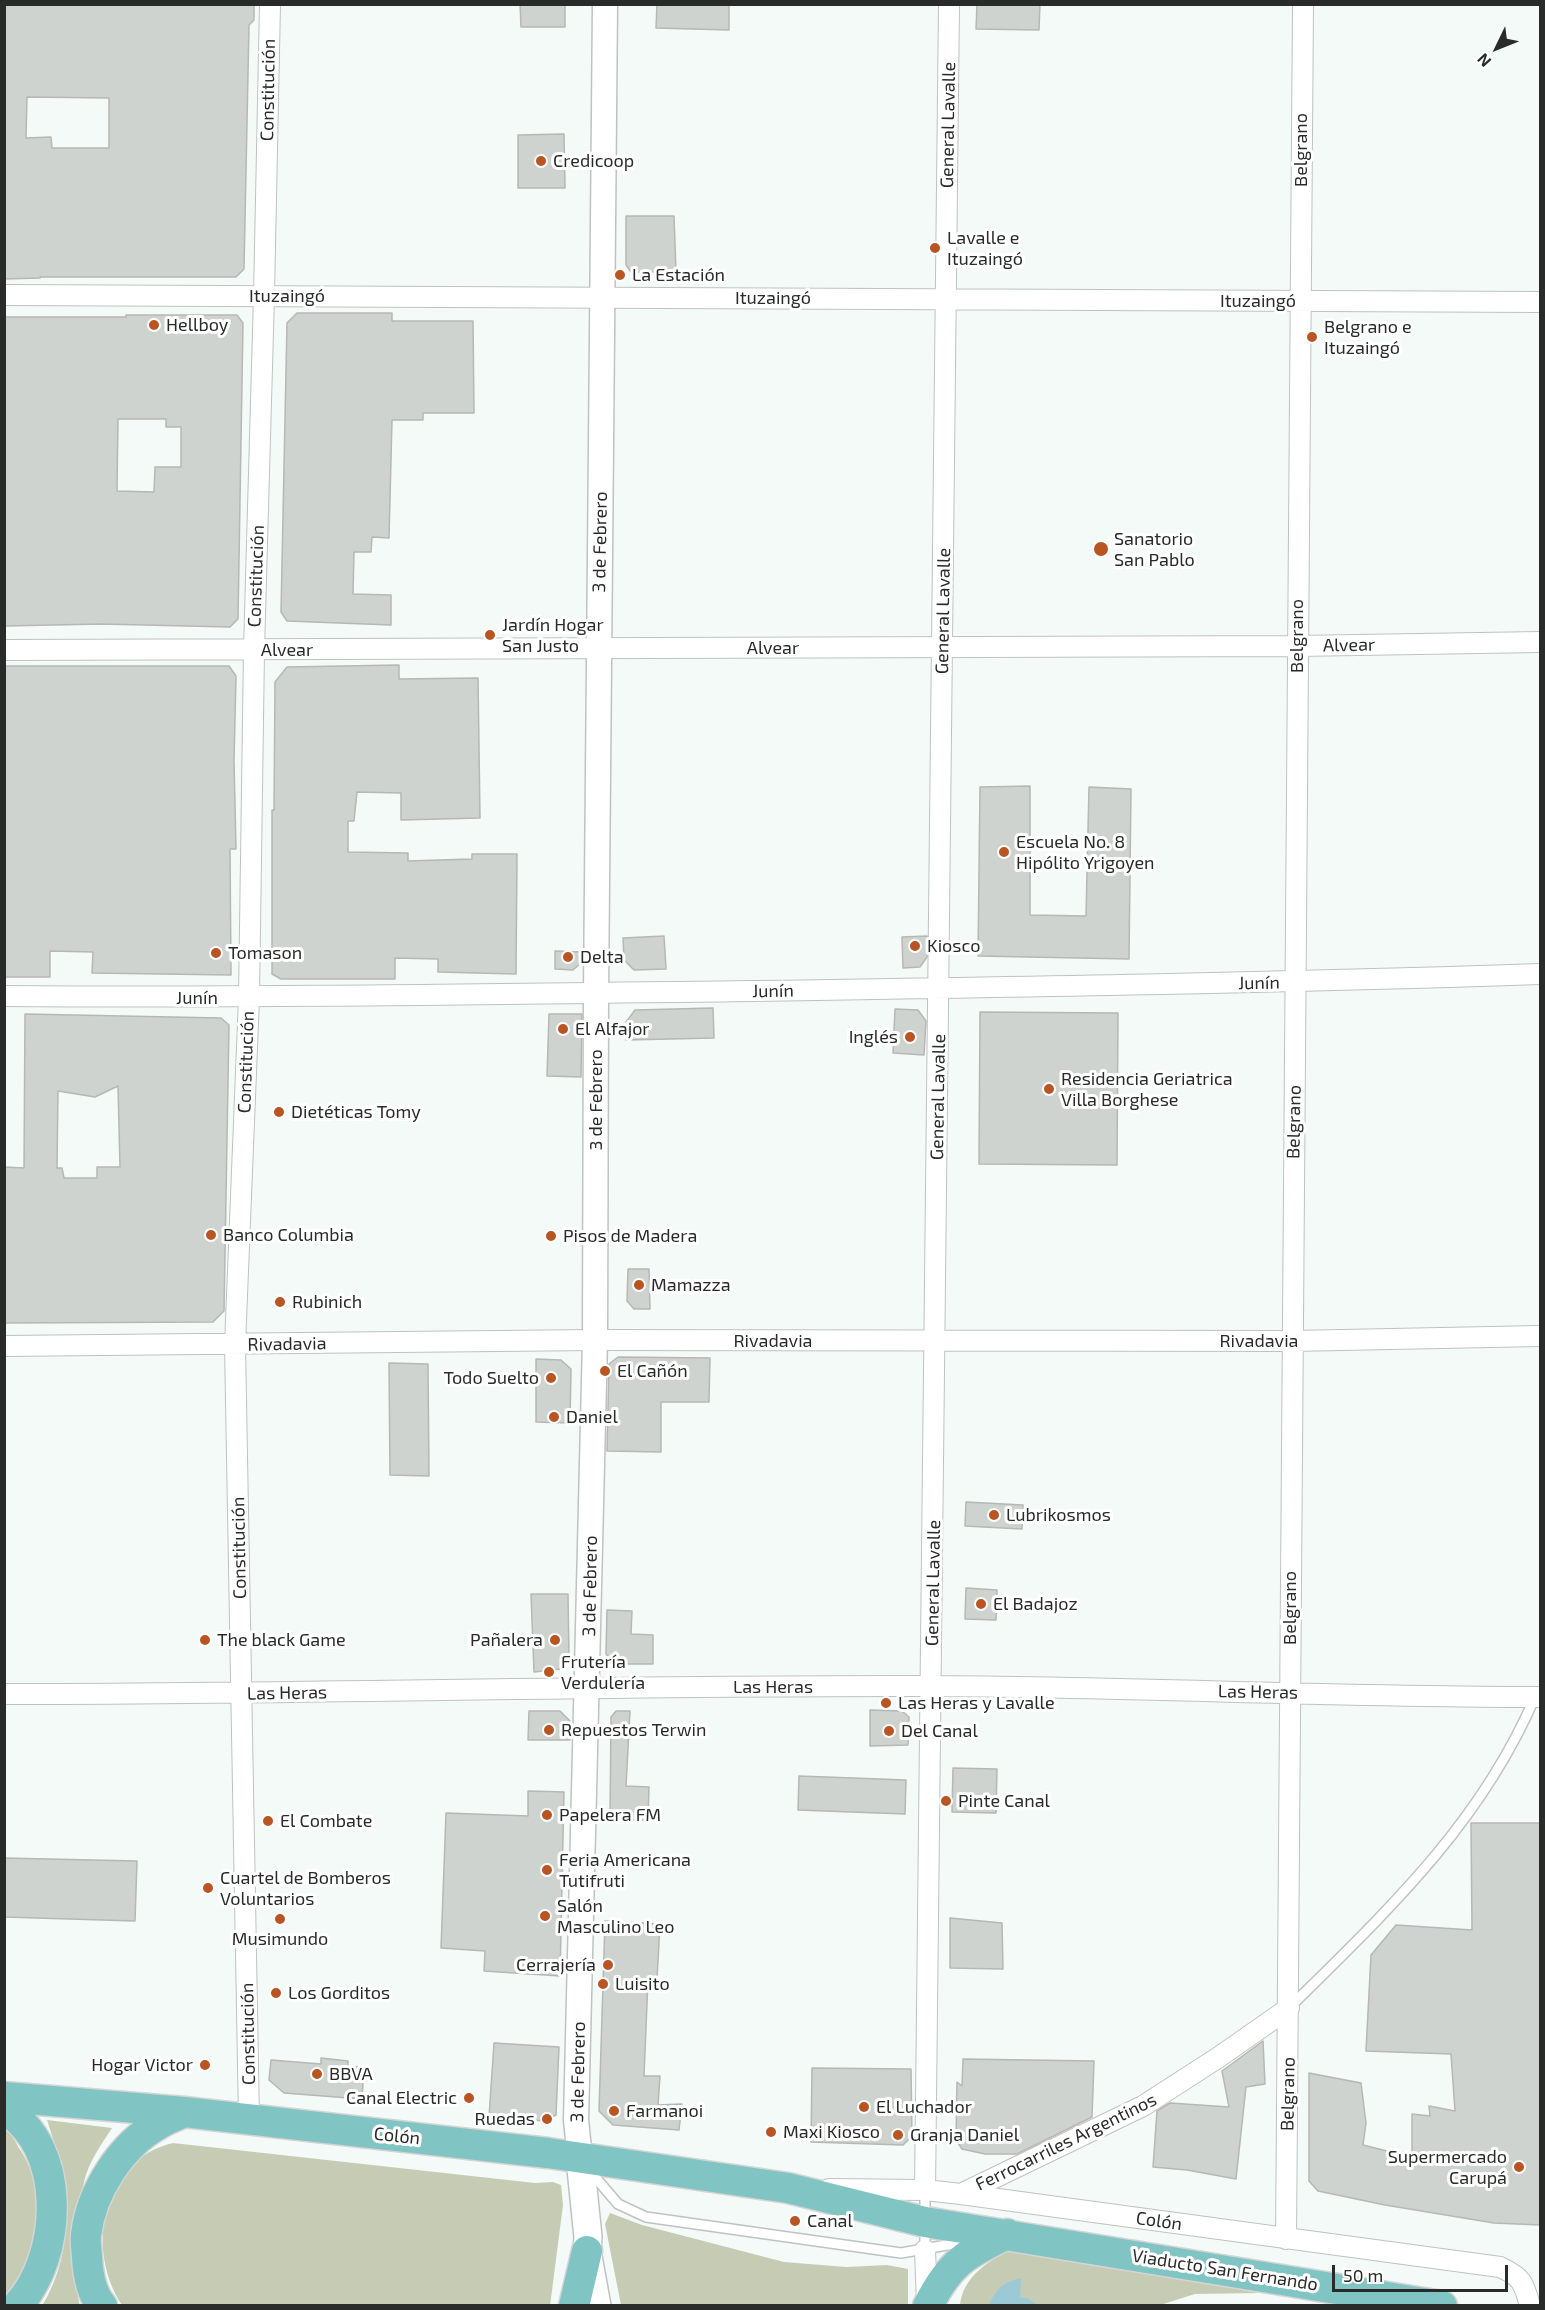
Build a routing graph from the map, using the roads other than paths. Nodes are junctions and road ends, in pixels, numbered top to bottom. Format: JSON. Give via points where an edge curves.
{"nodes":[{"id":1,"x":270,"y":4,"type":"edge"},
{"id":2,"x":605,"y":4,"type":"edge"},
{"id":3,"x":950,"y":4,"type":"edge"},
{"id":4,"x":1303,"y":4,"type":"edge"},
{"id":5,"x":4,"y":295,"type":"edge"},
{"id":6,"x":264,"y":296,"type":"junction"},
{"id":7,"x":602,"y":297,"type":"junction"},
{"id":8,"x":946,"y":299,"type":"junction"},
{"id":9,"x":1300,"y":301,"type":"junction"},
{"id":10,"x":1540,"y":302,"type":"edge"},
{"id":11,"x":1540,"y":642,"type":"edge"},
{"id":12,"x":1297,"y":646,"type":"junction"},
{"id":13,"x":943,"y":647,"type":"junction"},
{"id":14,"x":599,"y":649,"type":"junction"},
{"id":15,"x":4,"y":650,"type":"edge"},
{"id":16,"x":254,"y":651,"type":"junction"},
{"id":17,"x":1540,"y":974,"type":"edge"},
{"id":18,"x":1295,"y":982,"type":"junction"},
{"id":19,"x":939,"y":988,"type":"junction"},
{"id":20,"x":596,"y":993,"type":"junction"},
{"id":21,"x":4,"y":996,"type":"edge"},
{"id":22,"x":249,"y":998,"type":"junction"},
{"id":23,"x":1540,"y":1336,"type":"edge"},
{"id":24,"x":596,"y":1340,"type":"junction"},
{"id":25,"x":1292,"y":1341,"type":"junction"},
{"id":26,"x":935,"y":1342,"type":"junction"},
{"id":27,"x":235,"y":1344,"type":"junction"},
{"id":28,"x":4,"y":1346,"type":"edge"},
{"id":29,"x":932,"y":1686,"type":"junction"},
{"id":30,"x":588,"y":1687,"type":"junction"},
{"id":31,"x":1289,"y":1692,"type":"junction"},
{"id":32,"x":4,"y":1694,"type":"edge"},
{"id":33,"x":241,"y":1694,"type":"junction"},
{"id":34,"x":1538,"y":1697,"type":"edge"},
{"id":35,"x":1289,"y":2008,"type":"junction"},
{"id":36,"x":4,"y":2097,"type":"edge"},
{"id":37,"x":4,"y":2109,"type":"edge"},
{"id":38,"x":184,"y":2112,"type":"junction"},
{"id":39,"x":249,"y":2120,"type":"junction"},
{"id":40,"x":580,"y":2159,"type":"junction"},
{"id":41,"x":788,"y":2188,"type":"junction"},
{"id":42,"x":925,"y":2190,"type":"junction"},
{"id":43,"x":961,"y":2194,"type":"junction"},
{"id":44,"x":1007,"y":2234,"type":"junction"},
{"id":45,"x":925,"y":2236,"type":"junction"},
{"id":46,"x":1286,"y":2239,"type":"junction"},
{"id":47,"x":587,"y":2252,"type":"junction"},
{"id":48,"x":17,"y":2306,"type":"edge"},
{"id":49,"x":102,"y":2306,"type":"edge"},
{"id":50,"x":574,"y":2306,"type":"edge"},
{"id":51,"x":597,"y":2306,"type":"edge"},
{"id":52,"x":927,"y":2306,"type":"edge"},
{"id":53,"x":1442,"y":2306,"type":"edge"},
{"id":54,"x":1530,"y":2306,"type":"edge"}],
"edges":[{"from":1,"to":6,"type":"street","name":"Constitución"},
{"from":2,"to":7,"type":"street","name":"3 de Febrero"},
{"from":3,"to":8,"type":"street","name":"General Lavalle"},
{"from":4,"to":9,"type":"street","name":"Belgrano"},
{"from":5,"to":6,"type":"street","name":"Ituzaingó"},
{"from":6,"to":7,"type":"street","name":"Ituzaingó"},
{"from":6,"to":16,"type":"street","name":"Constitución"},
{"from":7,"to":8,"type":"street","name":"Ituzaingó"},
{"from":7,"to":14,"type":"street","name":"3 de Febrero"},
{"from":8,"to":9,"type":"street","name":"Ituzaingó"},
{"from":8,"to":13,"type":"street","name":"General Lavalle"},
{"from":9,"to":10,"type":"street","name":"Ituzaingó"},
{"from":9,"to":12,"type":"street","name":"Belgrano"},
{"from":11,"to":12,"type":"street","name":"Alvear"},
{"from":12,"to":13,"type":"street","name":"Alvear"},
{"from":12,"to":18,"type":"street","name":"Belgrano"},
{"from":13,"to":14,"type":"street","name":"Alvear"},
{"from":13,"to":19,"type":"street","name":"General Lavalle"},
{"from":14,"to":16,"type":"street","name":"Alvear"},
{"from":14,"to":20,"type":"street","name":"3 de Febrero"},
{"from":15,"to":16,"type":"street","name":"Alvear"},
{"from":16,"to":22,"type":"street","name":"Constitución"},
{"from":17,"to":18,"type":"street","name":"Junín"},
{"from":18,"to":19,"type":"street","name":"Junín"},
{"from":18,"to":25,"type":"street","name":"Belgrano"},
{"from":19,"to":20,"type":"street","name":"Junín"},
{"from":19,"to":26,"type":"street","name":"General Lavalle"},
{"from":20,"to":22,"type":"street","name":"Junín"},
{"from":20,"to":24,"type":"street","name":"3 de Febrero"},
{"from":21,"to":22,"type":"street","name":"Junín"},
{"from":22,"to":27,"type":"street","name":"Constitución"},
{"from":23,"to":25,"type":"street","name":"Rivadavia"},
{"from":24,"to":26,"type":"street","name":"Rivadavia"},
{"from":24,"to":27,"type":"street","name":"Rivadavia"},
{"from":24,"to":30,"type":"street","name":"3 de Febrero"},
{"from":25,"to":26,"type":"street","name":"Rivadavia"},
{"from":25,"to":31,"type":"street","name":"Belgrano"},
{"from":26,"to":29,"type":"street","name":"General Lavalle"},
{"from":27,"to":28,"type":"street","name":"Rivadavia"},
{"from":27,"to":33,"type":"street","name":"Constitución"},
{"from":29,"to":30,"type":"street","name":"Las Heras"},
{"from":29,"to":31,"type":"street","name":"Las Heras"},
{"from":29,"to":42,"type":"street","name":"General Lavalle"},
{"from":30,"to":33,"type":"street","name":"Las Heras"},
{"from":30,"to":40,"type":"street","name":"3 de Febrero","via":[[576,2120]]},
{"from":31,"to":34,"type":"street","name":"Las Heras"},
{"from":31,"to":35,"type":"street","name":"Belgrano"},
{"from":32,"to":33,"type":"street","name":"Las Heras"},
{"from":33,"to":39,"type":"street","name":"Constitución"},
{"from":34,"to":35,"type":"lane","via":[[1501,1766],[1465,1821],[1423,1872]]},
{"from":35,"to":43,"type":"street","name":"Ferrocarriles Argentinos","via":[[1143,2106]]},
{"from":35,"to":46,"type":"street","name":"Belgrano"},
{"from":36,"to":38,"type":"main road","name":"Colón"},
{"from":37,"to":48,"type":"main road","via":[[28,2130],[39,2148],[50,2185],[52,2213],[51,2234],[37,2276]]},
{"from":38,"to":39,"type":"main road","name":"Colón"},
{"from":38,"to":49,"type":"main road","via":[[144,2134],[110,2171],[96,2196],[85,2238],[89,2276]]},
{"from":39,"to":40,"type":"main road","name":"Colón"},
{"from":40,"to":41,"type":"main road","name":"Colón"},
{"from":40,"to":45,"type":"lane","via":[[618,2204],[646,2217],[901,2253]]},
{"from":40,"to":47,"type":"main road"},
{"from":41,"to":42,"type":"street","name":"Colón"},
{"from":41,"to":45,"type":"main road","name":"Colón"},
{"from":42,"to":43,"type":"street","name":"Colón"},
{"from":42,"to":45,"type":"lane"},
{"from":43,"to":46,"type":"street","name":"Colón"},
{"from":44,"to":45,"type":"main road","name":"Colón"},
{"from":44,"to":52,"type":"main road","via":[[955,2264],[939,2282]]},
{"from":44,"to":53,"type":"main road","name":"Viaducto San Fernando"},
{"from":45,"to":52,"type":"street"},
{"from":46,"to":54,"type":"street","name":"Colón","via":[[1500,2267],[1524,2283]]},
{"from":47,"to":50,"type":"main road"},
{"from":47,"to":51,"type":"main road"}]}
